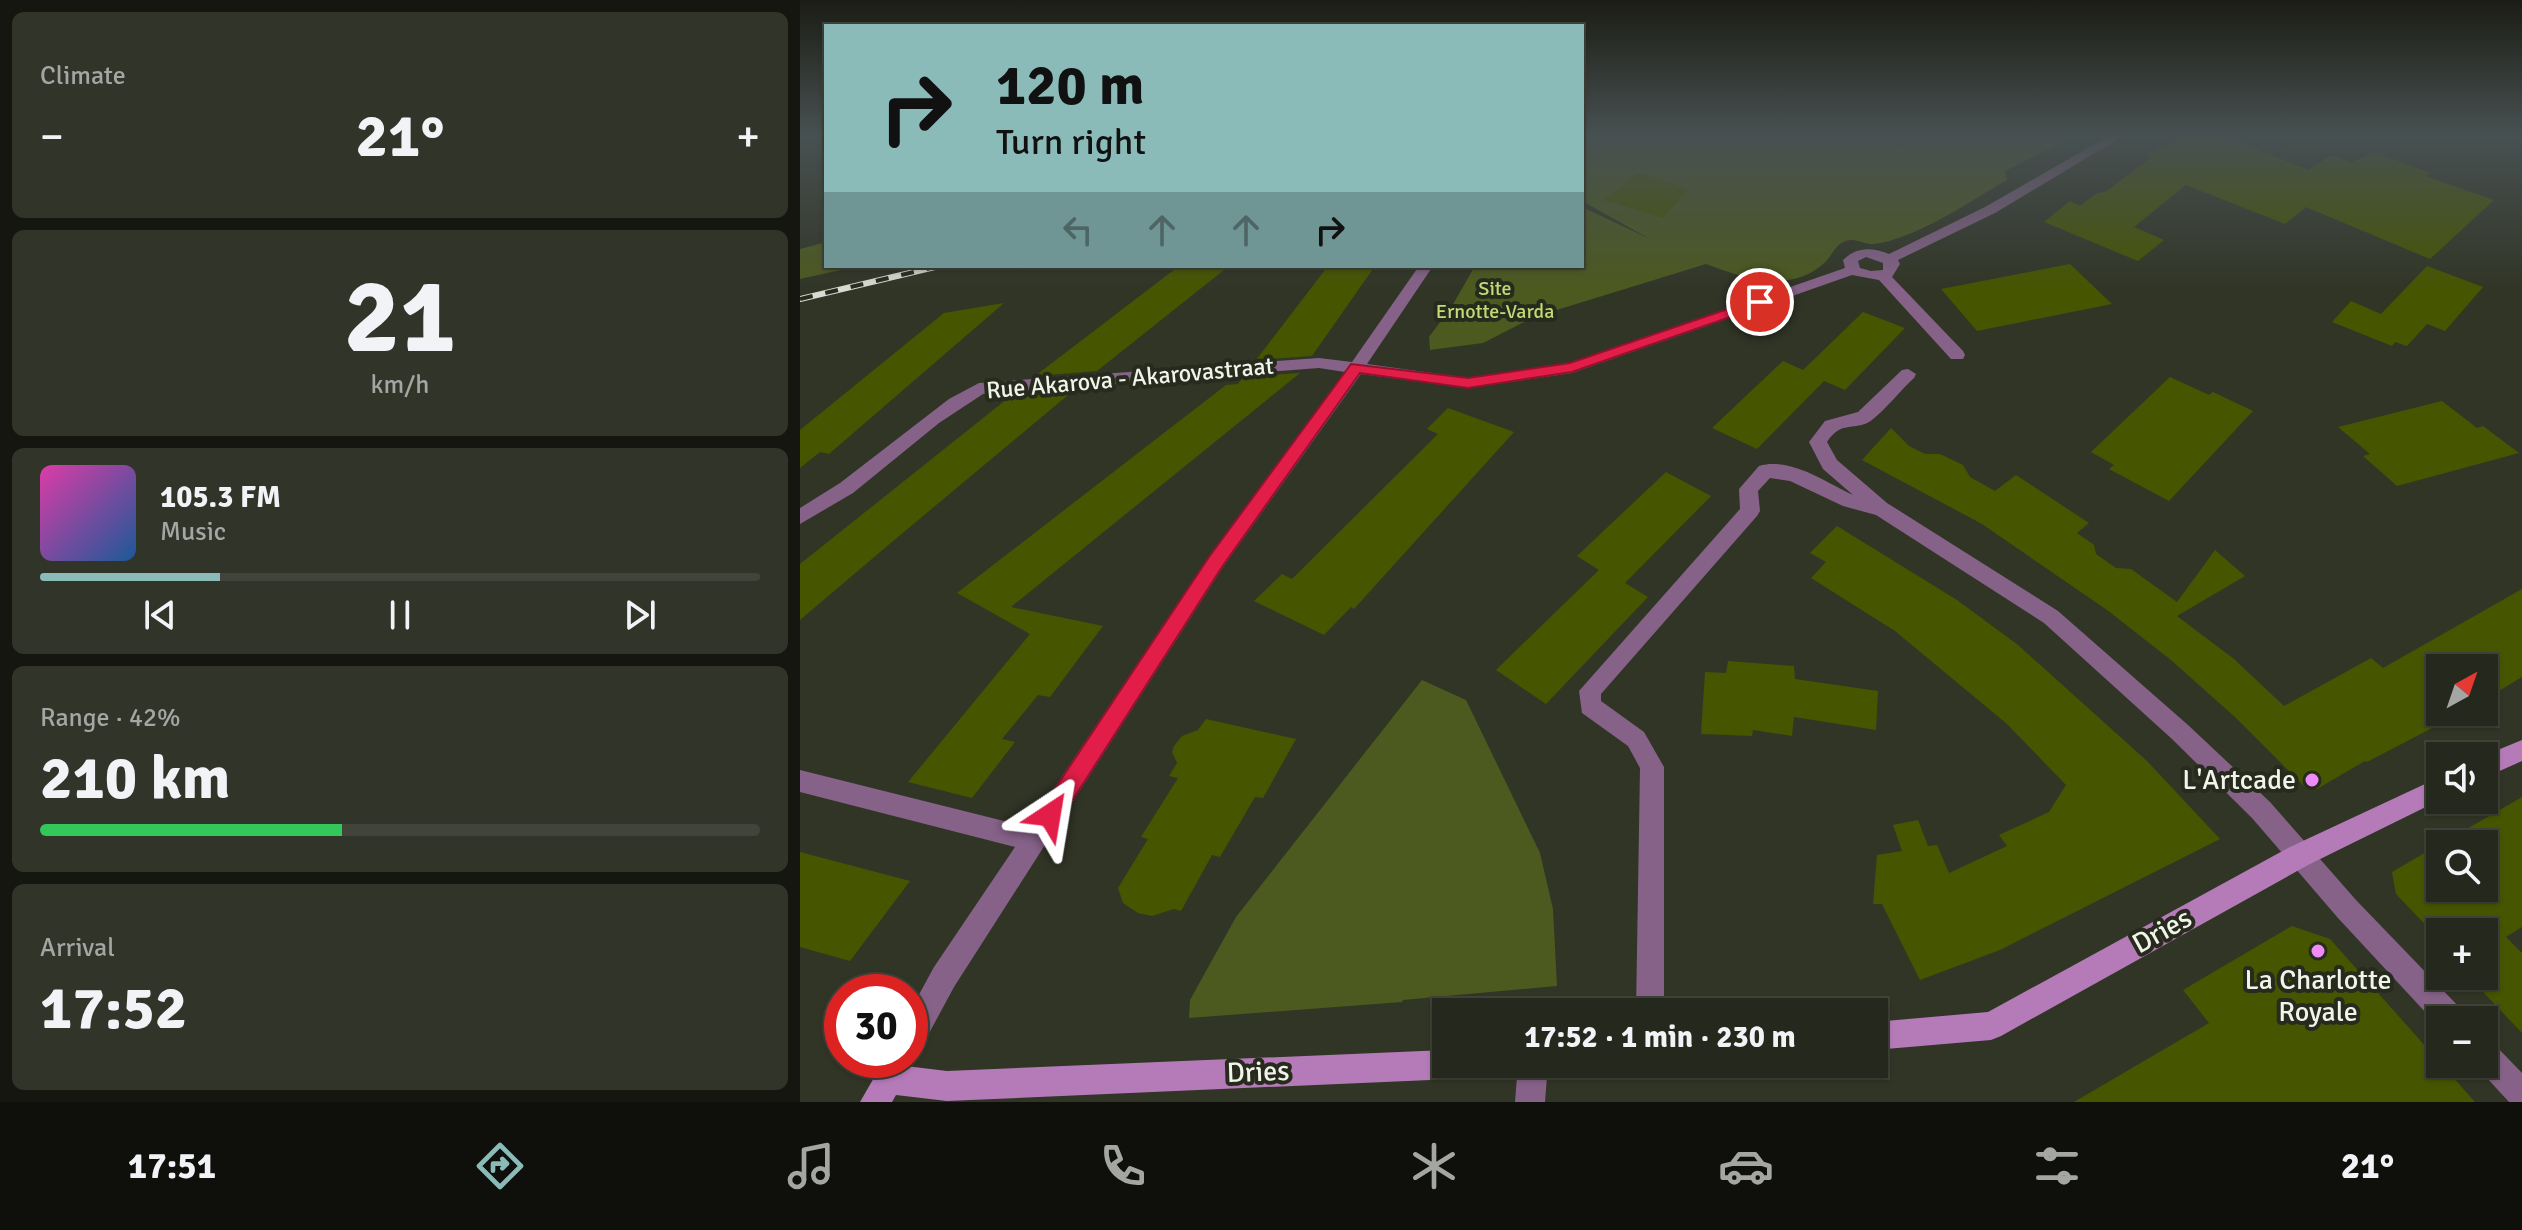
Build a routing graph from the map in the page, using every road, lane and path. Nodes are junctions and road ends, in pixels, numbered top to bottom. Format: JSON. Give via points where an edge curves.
{"nodes":[{"id":1,"x":2029,"y":187,"type":"edge"},
{"id":2,"x":1889,"y":259,"type":"junction"},
{"id":3,"x":1425,"y":268,"type":"edge"},
{"id":4,"x":1853,"y":270,"type":"junction"},
{"id":5,"x":1883,"y":276,"type":"junction"},
{"id":6,"x":1957,"y":355,"type":"dead end"},
{"id":7,"x":1356,"y":367,"type":"junction"},
{"id":8,"x":1908,"y":374,"type":"dead end"},
{"id":9,"x":1880,"y":508,"type":"junction"},
{"id":10,"x":800,"y":517,"type":"edge"},
{"id":11,"x":2522,"y":750,"type":"edge"},
{"id":12,"x":2498,"y":761,"type":"edge"},
{"id":13,"x":800,"y":781,"type":"edge"},
{"id":14,"x":2426,"y":795,"type":"edge"},
{"id":15,"x":1034,"y":840,"type":"junction"},
{"id":16,"x":2299,"y":856,"type":"junction"},
{"id":17,"x":1650,"y":998,"type":"edge"},
{"id":18,"x":2439,"y":1006,"type":"edge"},
{"id":19,"x":928,"y":1007,"type":"edge"},
{"id":20,"x":1888,"y":1035,"type":"edge"},
{"id":21,"x":1432,"y":1065,"type":"edge"},
{"id":22,"x":2498,"y":1069,"type":"edge"},
{"id":23,"x":1532,"y":1078,"type":"edge"},
{"id":24,"x":888,"y":1080,"type":"edge"},
{"id":25,"x":1059,"y":1092,"type":"edge"},
{"id":26,"x":2522,"y":1094,"type":"edge"},
{"id":27,"x":1530,"y":1102,"type":"edge"}],
"edges":[{"from":1,"to":2,"type":"street"},
{"from":2,"to":4,"type":"street","name":"Rue Akarova - Akarovastraat","via":[[1860,254],[1850,260]]},
{"from":2,"to":5,"type":"street","via":[[1893,269]]},
{"from":3,"to":7,"type":"street"},
{"from":4,"to":5,"type":"street"},
{"from":4,"to":7,"type":"street","name":"Rue Akarova - Akarovastraat","via":[[1572,368],[1468,383]]},
{"from":5,"to":6,"type":"street"},
{"from":7,"to":10,"type":"street","name":"Rue Akarova - Akarovastraat","via":[[1295,364],[979,389]]},
{"from":7,"to":15,"type":"street","via":[[1216,562]]},
{"from":8,"to":9,"type":"street","via":[[1863,418],[1826,426],[1818,442],[1830,464]]},
{"from":9,"to":16,"type":"street","via":[[2051,617],[2261,810]]},
{"from":9,"to":17,"type":"street","via":[[1862,508],[1782,470],[1766,471],[1748,489],[1750,511],[1590,691],[1590,706],[1636,739],[1652,767]]},
{"from":11,"to":12,"type":"street"},
{"from":13,"to":15,"type":"street"},
{"from":14,"to":16,"type":"street","name":"Dries"},
{"from":15,"to":19,"type":"street"},
{"from":16,"to":18,"type":"street"},
{"from":16,"to":20,"type":"street","name":"Dries","via":[[1991,1026]]},
{"from":21,"to":25,"type":"street","name":"Dries","via":[[1108,1077]]},
{"from":22,"to":26,"type":"street"},
{"from":23,"to":27,"type":"street"},
{"from":24,"to":25,"type":"street","name":"Dries"}]}
